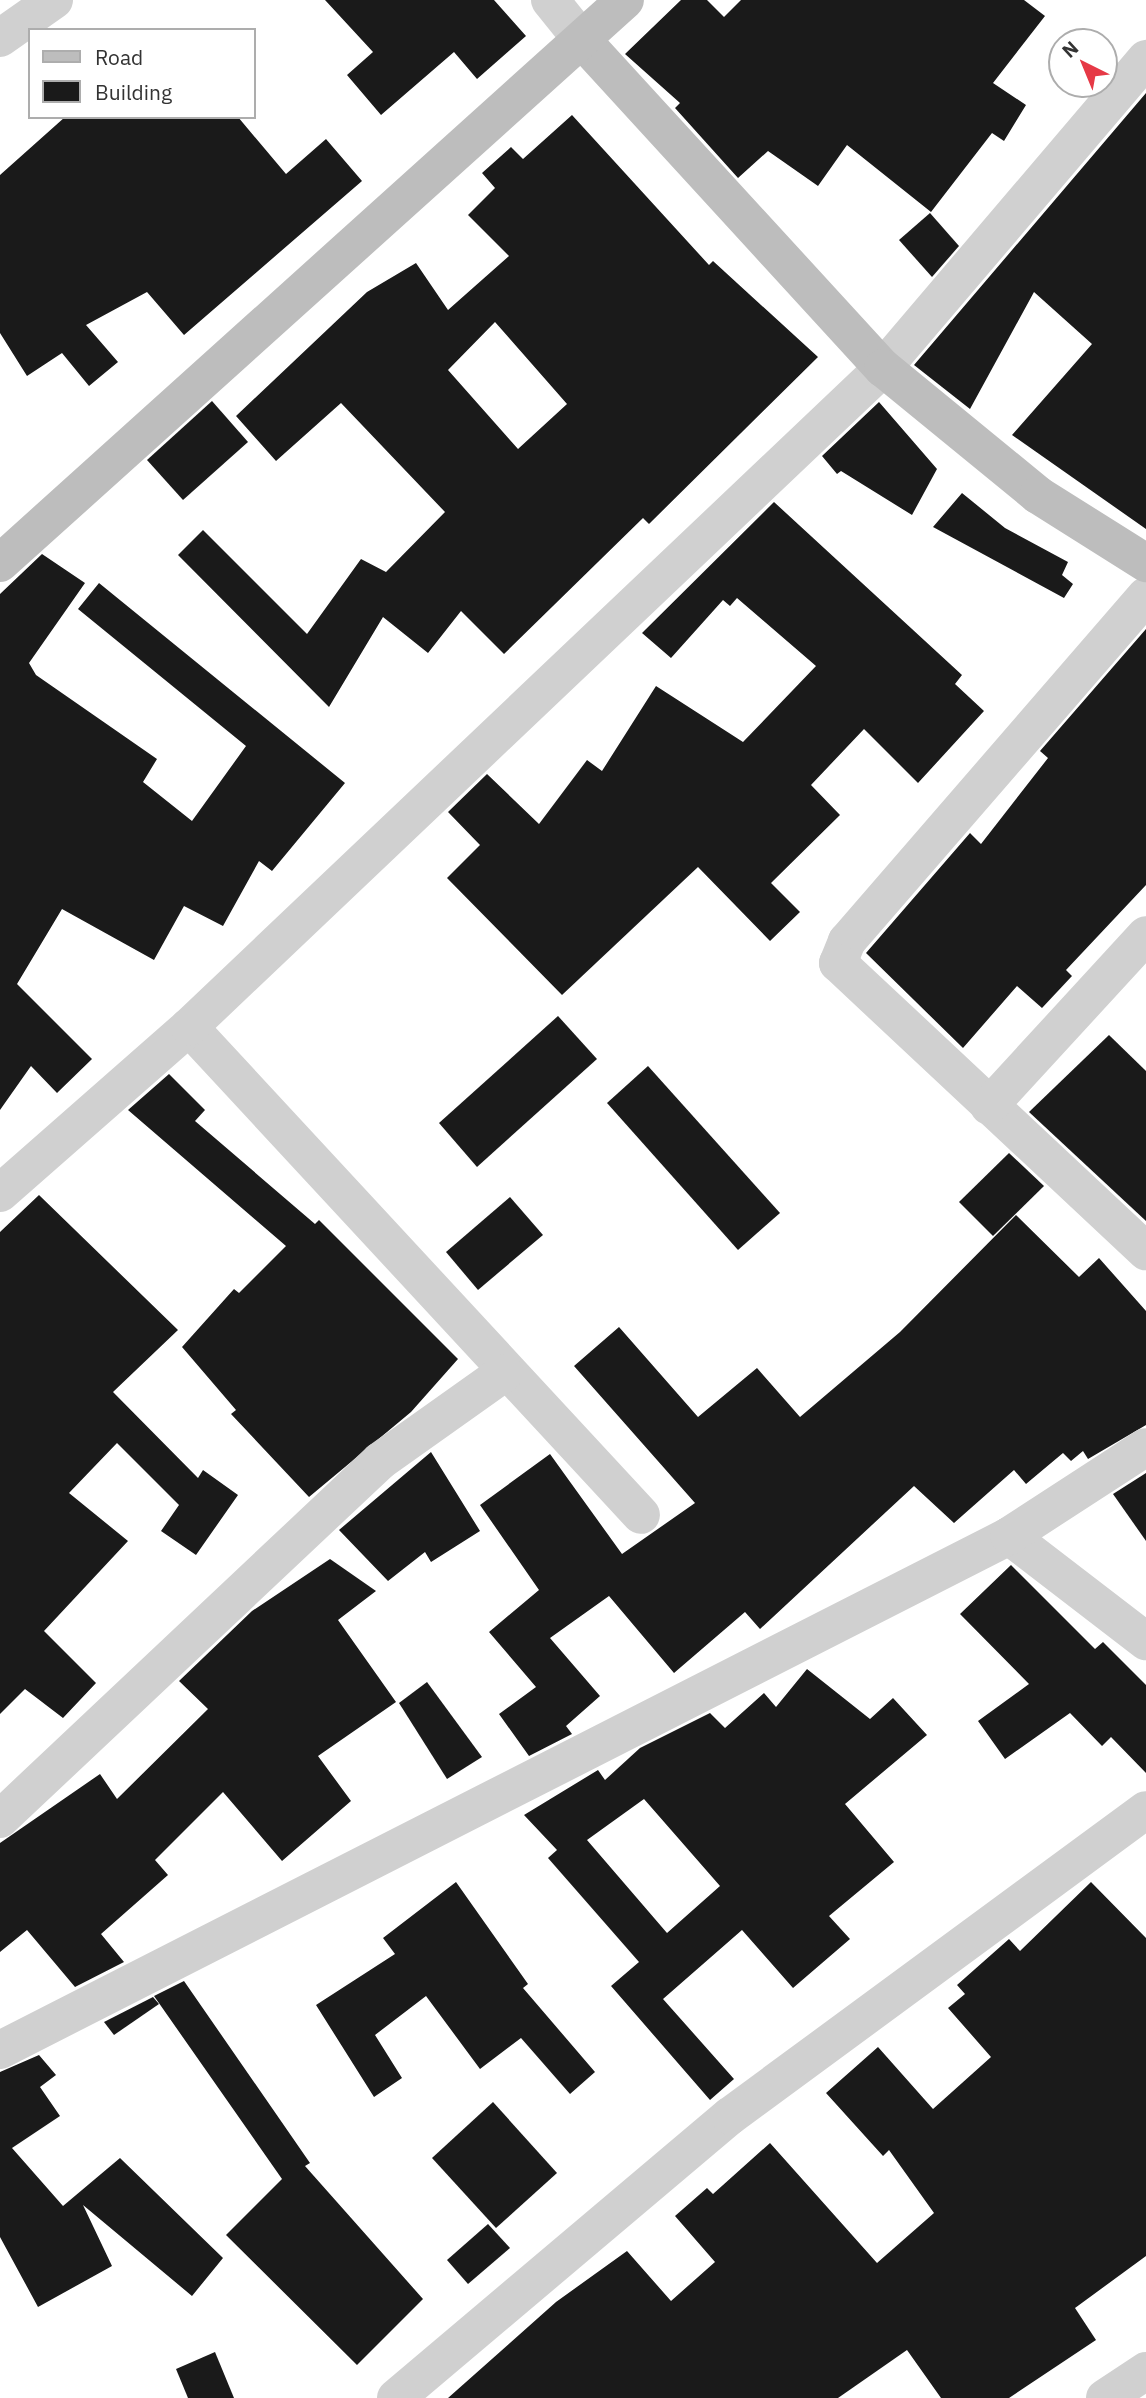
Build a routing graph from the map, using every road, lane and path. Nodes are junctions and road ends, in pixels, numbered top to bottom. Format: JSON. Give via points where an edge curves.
{"nodes":[{"id":1,"x":54,"y":0,"type":"edge"},
{"id":2,"x":550,"y":0,"type":"edge"},
{"id":3,"x":625,"y":0,"type":"edge"},
{"id":4,"x":0,"y":38,"type":"edge"},
{"id":5,"x":583,"y":41,"type":"junction"},
{"id":6,"x":1146,"y":59,"type":"edge"},
{"id":7,"x":883,"y":368,"type":"junction"},
{"id":8,"x":0,"y":562,"type":"edge"},
{"id":9,"x":1146,"y":563,"type":"edge"},
{"id":10,"x":1146,"y":596,"type":"edge"},
{"id":11,"x":1146,"y":935,"type":"edge"},
{"id":12,"x":189,"y":1027,"type":"junction"},
{"id":13,"x":989,"y":1106,"type":"junction"},
{"id":14,"x":0,"y":1193,"type":"edge"},
{"id":15,"x":1146,"y":1251,"type":"edge"},
{"id":16,"x":504,"y":1373,"type":"junction"},
{"id":17,"x":1146,"y":1447,"type":"edge"},
{"id":18,"x":641,"y":1515,"type":"dead end"},
{"id":19,"x":1009,"y":1536,"type":"junction"},
{"id":20,"x":1146,"y":1641,"type":"edge"},
{"id":21,"x":1146,"y":1810,"type":"edge"},
{"id":22,"x":0,"y":1819,"type":"edge"},
{"id":23,"x":0,"y":2050,"type":"edge"},
{"id":24,"x":1146,"y":2371,"type":"edge"},
{"id":25,"x":396,"y":2398,"type":"edge"},
{"id":26,"x":1105,"y":2398,"type":"edge"}],
"edges":[{"from":1,"to":4,"type":"street"},
{"from":2,"to":5,"type":"street"},
{"from":3,"to":5,"type":"street"},
{"from":5,"to":7,"type":"street"},
{"from":5,"to":8,"type":"street"},
{"from":6,"to":7,"type":"street"},
{"from":7,"to":9,"type":"street","via":[[1038,495]]},
{"from":7,"to":12,"type":"street"},
{"from":10,"to":13,"type":"street","via":[[838,953],[844,972]]},
{"from":11,"to":13,"type":"street"},
{"from":12,"to":14,"type":"street"},
{"from":12,"to":16,"type":"street"},
{"from":13,"to":15,"type":"street"},
{"from":16,"to":18,"type":"street"},
{"from":16,"to":22,"type":"street","via":[[380,1461]]},
{"from":17,"to":19,"type":"street"},
{"from":19,"to":20,"type":"street"},
{"from":19,"to":23,"type":"street"},
{"from":21,"to":25,"type":"street","via":[[730,2116]]},
{"from":24,"to":26,"type":"street"}]}
